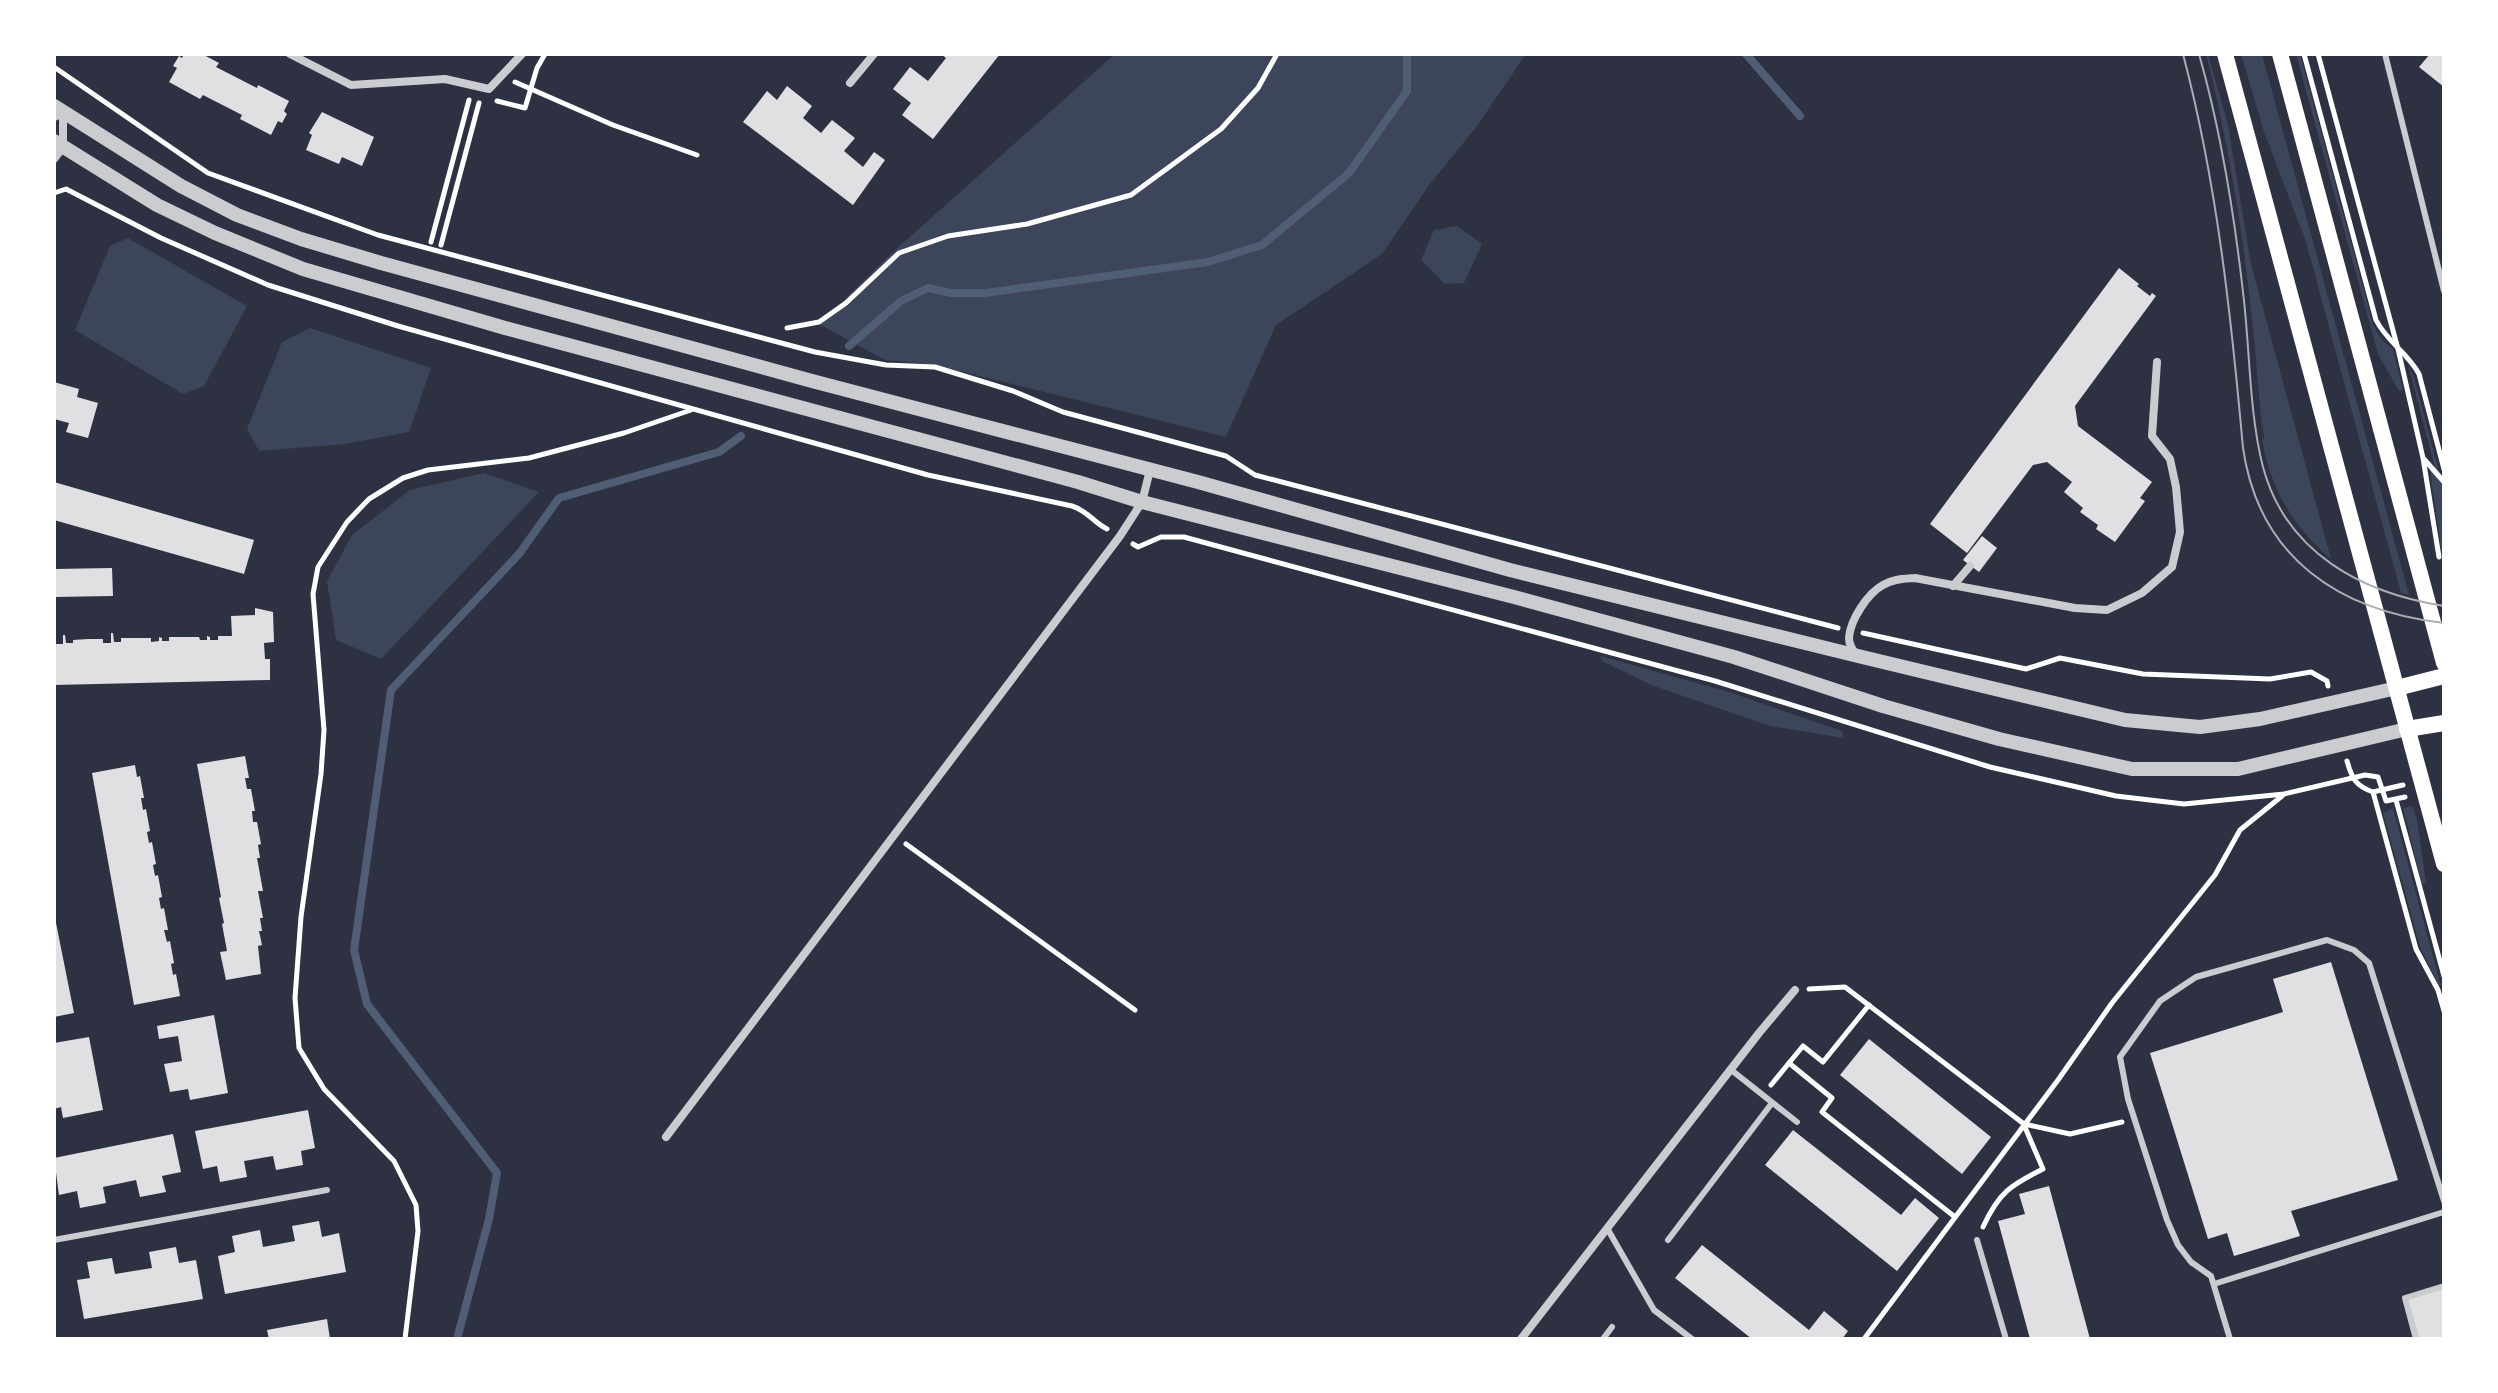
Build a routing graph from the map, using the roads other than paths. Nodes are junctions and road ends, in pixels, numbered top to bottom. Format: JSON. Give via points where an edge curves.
{"nodes":[{"id":1,"x":290,"y":54,"type":"edge"},
{"id":2,"x":522,"y":54,"type":"edge"},
{"id":3,"x":874,"y":54,"type":"edge"},
{"id":4,"x":2225,"y":54,"type":"edge"},
{"id":5,"x":2280,"y":54,"type":"edge"},
{"id":6,"x":2385,"y":54,"type":"edge"},
{"id":7,"x":850,"y":83,"type":"dead end"},
{"id":8,"x":57,"y":112,"type":"edge"},
{"id":9,"x":57,"y":149,"type":"edge"},
{"id":10,"x":2444,"y":291,"type":"edge"},
{"id":11,"x":2157,"y":362,"type":"dead end"},
{"id":12,"x":1150,"y":470,"type":"junction"},
{"id":13,"x":1142,"y":502,"type":"junction"},
{"id":14,"x":1970,"y":566,"type":"dead end"},
{"id":15,"x":1953,"y":586,"type":"junction"},
{"id":16,"x":1858,"y":656,"type":"junction"},
{"id":17,"x":2444,"y":663,"type":"edge"},
{"id":18,"x":2444,"y":676,"type":"edge"},
{"id":19,"x":2397,"y":688,"type":"junction"},
{"id":20,"x":2444,"y":723,"type":"edge"},
{"id":21,"x":2407,"y":729,"type":"junction"},
{"id":22,"x":2444,"y":864,"type":"edge"},
{"id":23,"x":1795,"y":990,"type":"road end"},
{"id":24,"x":1730,"y":1069,"type":"junction"},
{"id":25,"x":1772,"y":1103,"type":"junction"},
{"id":26,"x":1797,"y":1122,"type":"dead end"},
{"id":27,"x":666,"y":1137,"type":"dead end"},
{"id":28,"x":327,"y":1190,"type":"dead end"},
{"id":29,"x":2444,"y":1201,"type":"edge"},
{"id":30,"x":2444,"y":1212,"type":"edge"},
{"id":31,"x":1607,"y":1228,"type":"junction"},
{"id":32,"x":54,"y":1240,"type":"edge"},
{"id":33,"x":1668,"y":1240,"type":"dead end"},
{"id":34,"x":1977,"y":1240,"type":"road end"},
{"id":35,"x":2214,"y":1284,"type":"junction"},
{"id":36,"x":2444,"y":1286,"type":"edge"},
{"id":37,"x":1612,"y":1327,"type":"dead end"},
{"id":38,"x":1521,"y":1339,"type":"edge"},
{"id":39,"x":1603,"y":1339,"type":"edge"},
{"id":40,"x":1692,"y":1339,"type":"edge"},
{"id":41,"x":2006,"y":1339,"type":"edge"},
{"id":42,"x":2230,"y":1339,"type":"edge"},
{"id":43,"x":2416,"y":1339,"type":"edge"}],
"edges":[{"from":1,"to":2,"type":"street","via":[[351,85],[445,79],[489,89]]},
{"from":3,"to":7,"type":"street"},
{"from":4,"to":19,"type":"main road"},
{"from":5,"to":17,"type":"main road"},
{"from":6,"to":10,"type":"lane"},
{"from":8,"to":9,"type":"street"},
{"from":8,"to":12,"type":"street","via":[[181,186],[301,239]]},
{"from":9,"to":13,"type":"street","via":[[157,205],[303,269]]},
{"from":11,"to":15,"type":"street","via":[[2152,436],[2170,459],[2180,532],[2172,567],[2142,593],[2107,610]]},
{"from":12,"to":13,"type":"street"},
{"from":12,"to":16,"type":"street","via":[[1510,570]]},
{"from":13,"to":21,"type":"street","via":[[1734,657],[1999,739],[2132,769],[2238,769]]},
{"from":13,"to":27,"type":"street"},
{"from":14,"to":15,"type":"street"},
{"from":15,"to":16,"type":"street","via":[[1915,578],[1879,586],[1849,637]]},
{"from":16,"to":19,"type":"street","via":[[2125,720],[2200,727]]},
{"from":18,"to":19,"type":"main road"},
{"from":19,"to":21,"type":"main road"},
{"from":20,"to":21,"type":"main road"},
{"from":21,"to":22,"type":"main road"},
{"from":23,"to":24,"type":"street"},
{"from":24,"to":25,"type":"lane"},
{"from":24,"to":31,"type":"street"},
{"from":25,"to":26,"type":"lane"},
{"from":25,"to":33,"type":"lane"},
{"from":28,"to":32,"type":"lane"},
{"from":29,"to":35,"type":"lane","via":[[2369,963],[2354,950],[2327,940],[2196,977],[2160,1001],[2120,1057],[2134,1120],[2167,1220],[2178,1245]]},
{"from":30,"to":35,"type":"lane"},
{"from":31,"to":38,"type":"street"},
{"from":31,"to":40,"type":"lane","via":[[1654,1310]]},
{"from":34,"to":41,"type":"lane"},
{"from":35,"to":42,"type":"lane"},
{"from":36,"to":43,"type":"lane","via":[[2405,1298]]},
{"from":37,"to":39,"type":"lane"}]}
